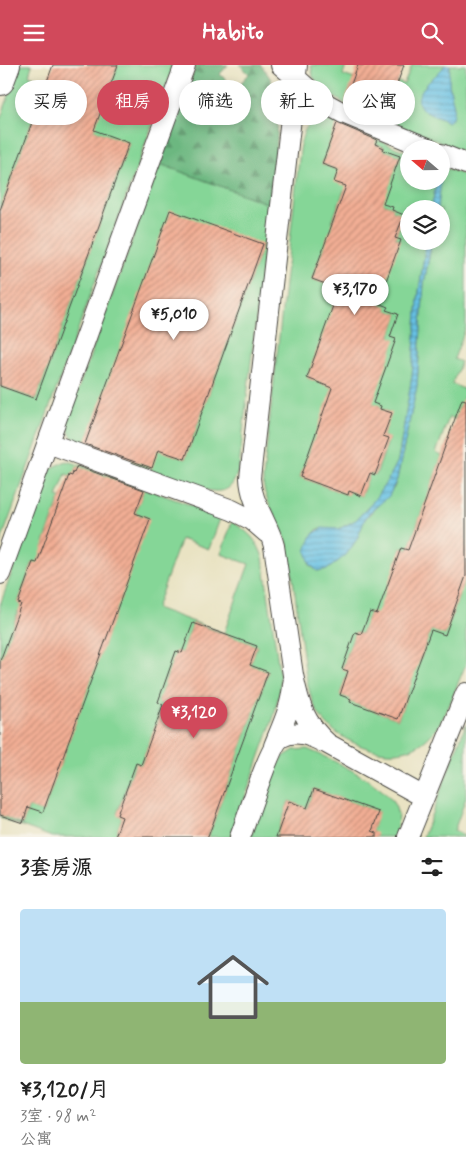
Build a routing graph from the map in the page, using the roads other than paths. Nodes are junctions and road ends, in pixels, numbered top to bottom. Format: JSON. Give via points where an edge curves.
{"nodes":[{"id":1,"x":6,"y":65,"type":"edge"},
{"id":2,"x":185,"y":65,"type":"edge"},
{"id":3,"x":291,"y":70,"type":"edge"},
{"id":4,"x":0,"y":81,"type":"edge"},
{"id":5,"x":408,"y":140,"type":"edge"},
{"id":6,"x":450,"y":157,"type":"edge"},
{"id":7,"x":466,"y":164,"type":"edge"},
{"id":8,"x":48,"y":443,"type":"junction"},
{"id":9,"x":250,"y":473,"type":"junction"},
{"id":10,"x":208,"y":501,"type":"junction"},
{"id":11,"x":276,"y":556,"type":"junction"},
{"id":12,"x":0,"y":575,"type":"edge"},
{"id":13,"x":293,"y":675,"type":"junction"},
{"id":14,"x":466,"y":693,"type":"edge"},
{"id":15,"x":461,"y":720,"type":"edge"},
{"id":16,"x":328,"y":744,"type":"junction"},
{"id":17,"x":272,"y":751,"type":"junction"},
{"id":18,"x":424,"y":797,"type":"junction"},
{"id":19,"x":240,"y":837,"type":"edge"},
{"id":20,"x":408,"y":837,"type":"edge"}],
"edges":[{"from":1,"to":4,"type":"street"},
{"from":2,"to":8,"type":"lane"},
{"from":3,"to":5,"type":"lane","via":[[323,102]]},
{"from":3,"to":9,"type":"lane"},
{"from":6,"to":7,"type":"lane"},
{"from":8,"to":10,"type":"lane"},
{"from":8,"to":12,"type":"lane"},
{"from":9,"to":10,"type":"lane","via":[[246,490],[238,501],[224,505]]},
{"from":9,"to":11,"type":"lane","via":[[252,497],[271,536]]},
{"from":10,"to":11,"type":"lane","via":[[243,515],[260,526],[270,539]]},
{"from":11,"to":13,"type":"lane"},
{"from":13,"to":16,"type":"lane","via":[[304,715],[314,732]]},
{"from":13,"to":17,"type":"lane","via":[[287,713]]},
{"from":14,"to":15,"type":"lane"},
{"from":15,"to":18,"type":"lane"},
{"from":16,"to":17,"type":"lane","via":[[310,735],[294,733],[281,737]]},
{"from":16,"to":18,"type":"lane"},
{"from":17,"to":19,"type":"lane"},
{"from":18,"to":20,"type":"lane"}]}
